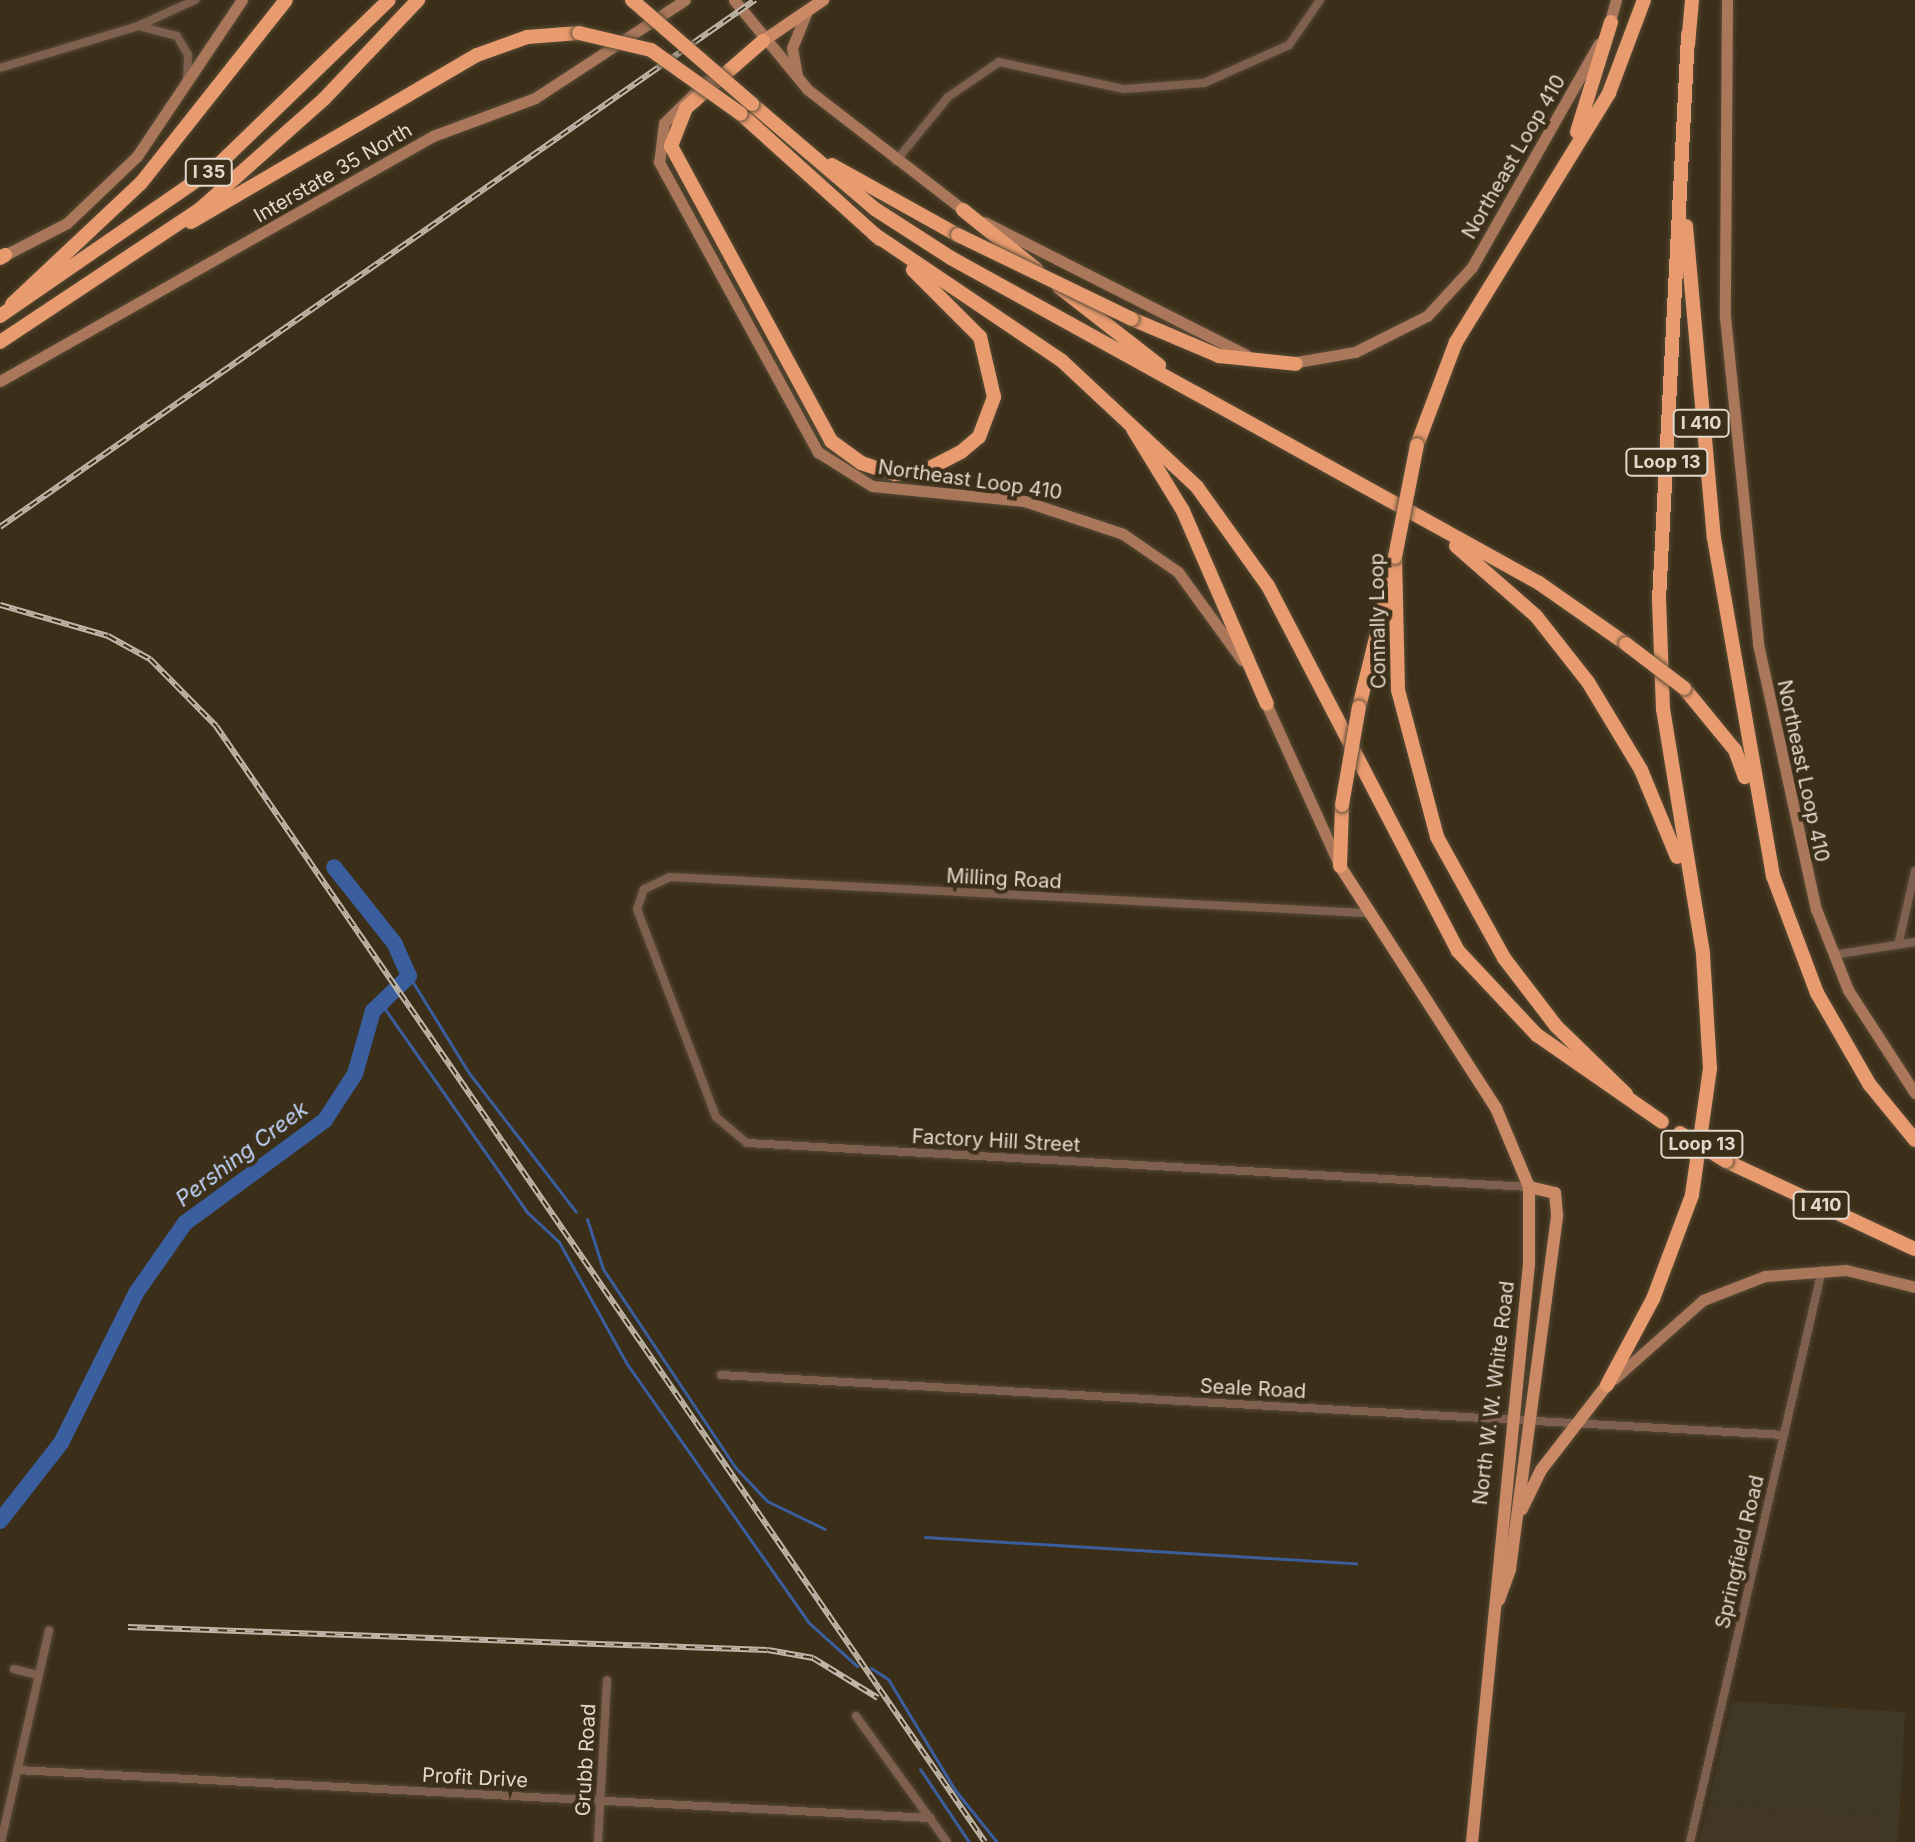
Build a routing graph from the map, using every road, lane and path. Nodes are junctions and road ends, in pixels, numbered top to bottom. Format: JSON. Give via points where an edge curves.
{"nodes":[{"id":1,"x":195,"y":0,"type":"edge"},
{"id":2,"x":242,"y":0,"type":"edge"},
{"id":3,"x":286,"y":0,"type":"edge"},
{"id":4,"x":389,"y":0,"type":"edge"},
{"id":5,"x":418,"y":0,"type":"edge"},
{"id":6,"x":632,"y":0,"type":"edge"},
{"id":7,"x":685,"y":0,"type":"edge"},
{"id":8,"x":734,"y":0,"type":"edge"},
{"id":9,"x":823,"y":0,"type":"edge"},
{"id":10,"x":1320,"y":0,"type":"edge"},
{"id":11,"x":1616,"y":0,"type":"edge"},
{"id":12,"x":1644,"y":0,"type":"edge"},
{"id":13,"x":1692,"y":0,"type":"edge"},
{"id":14,"x":1727,"y":0,"type":"edge"},
{"id":15,"x":807,"y":11,"type":"junction"},
{"id":16,"x":1611,"y":22,"type":"junction"},
{"id":17,"x":138,"y":26,"type":"junction"},
{"id":18,"x":1688,"y":35,"type":"junction"},
{"id":19,"x":763,"y":41,"type":"junction"},
{"id":20,"x":0,"y":68,"type":"edge"},
{"id":21,"x":799,"y":80,"type":"junction"},
{"id":22,"x":186,"y":84,"type":"junction"},
{"id":23,"x":746,"y":109,"type":"junction"},
{"id":24,"x":794,"y":143,"type":"junction"},
{"id":25,"x":896,"y":161,"type":"junction"},
{"id":26,"x":1560,"y":176,"type":"junction"},
{"id":27,"x":963,"y":210,"type":"junction"},
{"id":28,"x":175,"y":228,"type":"junction"},
{"id":29,"x":874,"y":234,"type":"junction"},
{"id":30,"x":2,"y":257,"type":"edge"},
{"id":31,"x":2,"y":314,"type":"edge"},
{"id":32,"x":0,"y":342,"type":"edge"},
{"id":33,"x":1296,"y":364,"type":"junction"},
{"id":34,"x":0,"y":381,"type":"edge"},
{"id":35,"x":1201,"y":397,"type":"junction"},
{"id":36,"x":1114,"y":403,"type":"junction"},
{"id":37,"x":1421,"y":521,"type":"junction"},
{"id":38,"x":1395,"y":557,"type":"junction"},
{"id":39,"x":1267,"y":704,"type":"junction"},
{"id":40,"x":1757,"y":808,"type":"junction"},
{"id":41,"x":1340,"y":866,"type":"junction"},
{"id":42,"x":1915,"y":871,"type":"edge"},
{"id":43,"x":1688,"y":887,"type":"junction"},
{"id":44,"x":644,"y":889,"type":"joint"},
{"id":45,"x":1365,"y":913,"type":"junction"},
{"id":46,"x":1899,"y":941,"type":"junction"},
{"id":47,"x":1915,"y":942,"type":"edge"},
{"id":48,"x":1833,"y":955,"type":"junction"},
{"id":49,"x":1915,"y":1093,"type":"edge"},
{"id":50,"x":1662,"y":1122,"type":"junction"},
{"id":51,"x":1915,"y":1140,"type":"edge"},
{"id":52,"x":1529,"y":1187,"type":"junction"},
{"id":53,"x":1915,"y":1249,"type":"edge"},
{"id":54,"x":1822,"y":1269,"type":"junction"},
{"id":55,"x":1915,"y":1287,"type":"edge"},
{"id":56,"x":721,"y":1375,"type":"dead end"},
{"id":57,"x":1607,"y":1385,"type":"junction"},
{"id":58,"x":1510,"y":1420,"type":"junction"},
{"id":59,"x":1526,"y":1421,"type":"junction"},
{"id":60,"x":1576,"y":1423,"type":"junction"},
{"id":61,"x":1783,"y":1435,"type":"junction"},
{"id":62,"x":1516,"y":1523,"type":"junction"},
{"id":63,"x":1497,"y":1604,"type":"junction"},
{"id":64,"x":49,"y":1630,"type":"dead end"},
{"id":65,"x":14,"y":1669,"type":"dead end"},
{"id":66,"x":38,"y":1675,"type":"junction"},
{"id":67,"x":607,"y":1680,"type":"dead end"},
{"id":68,"x":856,"y":1716,"type":"dead end"},
{"id":69,"x":17,"y":1770,"type":"junction"},
{"id":70,"x":600,"y":1801,"type":"junction"},
{"id":71,"x":931,"y":1818,"type":"junction"},
{"id":72,"x":1,"y":1842,"type":"edge"},
{"id":73,"x":598,"y":1842,"type":"edge"},
{"id":74,"x":947,"y":1842,"type":"edge"},
{"id":75,"x":1472,"y":1842,"type":"edge"},
{"id":76,"x":1690,"y":1842,"type":"edge"}],
"edges":[{"from":1,"to":17,"type":"street"},
{"from":2,"to":22,"type":"main road"},
{"from":3,"to":31,"type":"highway","via":[[141,183]]},
{"from":4,"to":31,"type":"highway","number":"I 35","via":[[216,167]]},
{"from":5,"to":28,"type":"highway","number":"I 35","via":[[289,133]]},
{"from":6,"to":23,"type":"highway","bridge":true},
{"from":7,"to":34,"type":"main road","name":"Interstate 35 North","via":[[535,98],[433,136]]},
{"from":8,"to":19,"type":"main road","name":"Northeast Loop 410"},
{"from":9,"to":15,"type":"main road"},
{"from":10,"to":25,"type":"street","via":[[1289,45],[1204,83],[1124,89],[1018,62],[984,68],[948,97]]},
{"from":11,"to":16,"type":"main road","name":"Northeast Loop 410"},
{"from":12,"to":26,"type":"highway","name":"Connally Loop","number":"I 410","via":[[1609,93]]},
{"from":13,"to":18,"type":"highway","number":"I 410"},
{"from":14,"to":48,"type":"main road","name":"Northeast Loop 410","via":[[1722,220],[1735,464],[1779,753]]},
{"from":15,"to":19,"type":"main road"},
{"from":15,"to":21,"type":"main road","via":[[792,48]]},
{"from":16,"to":26,"type":"highway","via":[[1596,86]]},
{"from":16,"to":33,"type":"main road","name":"Northeast Loop 410","via":[[1472,267],[1427,316],[1355,352]]},
{"from":17,"to":20,"type":"street"},
{"from":17,"to":22,"type":"street","via":[[177,36],[189,62]]},
{"from":18,"to":40,"type":"highway","number":"I 410","via":[[1693,346]]},
{"from":18,"to":43,"type":"highway","number":"Loop 13","via":[[1659,600],[1663,709]]},
{"from":19,"to":21,"type":"main road","name":"Northeast Loop 410"},
{"from":19,"to":29,"type":"highway","via":[[686,108],[672,132],[675,159],[831,441],[876,470],[924,471],[979,437],[989,419],[993,374],[967,319]]},
{"from":19,"to":39,"type":"main road","name":"Northeast Loop 410","via":[[679,102],[657,151],[669,187],[818,452],[872,486],[1024,501],[1123,534],[1178,572],[1206,604]]},
{"from":21,"to":25,"type":"main road","name":"Northeast Loop 410"},
{"from":22,"to":30,"type":"main road","via":[[107,187],[67,223]]},
{"from":23,"to":24,"type":"highway"},
{"from":23,"to":28,"type":"highway","bridge":true,"via":[[651,50],[579,33],[527,37],[477,55]]},
{"from":23,"to":29,"type":"highway"},
{"from":24,"to":33,"type":"highway","bridge":true,"via":[[958,235],[1132,319],[1219,356]]},
{"from":24,"to":35,"type":"highway","via":[[951,258]]},
{"from":25,"to":27,"type":"main road","name":"Northeast Loop 410"},
{"from":26,"to":38,"type":"highway","name":"Connally Loop","number":"I 410","bridge":true,"via":[[1456,342],[1417,445]]},
{"from":27,"to":33,"type":"main road","name":"Northeast Loop 410","via":[[1206,339]]},
{"from":27,"to":35,"type":"highway"},
{"from":28,"to":32,"type":"highway","number":"I 35"},
{"from":29,"to":36,"type":"highway"},
{"from":35,"to":37,"type":"highway"},
{"from":36,"to":39,"type":"highway","via":[[1183,511]]},
{"from":36,"to":50,"type":"highway","via":[[1197,487],[1268,586],[1458,951],[1537,1035]]},
{"from":37,"to":40,"type":"highway","bridge":true,"via":[[1539,583],[1684,688],[1735,750]]},
{"from":37,"to":43,"type":"highway","via":[[1536,616],[1588,682],[1641,770]]},
{"from":38,"to":41,"type":"highway","number":"Loop 13","bridge":true,"via":[[1359,707],[1342,805]]},
{"from":38,"to":50,"type":"highway","name":"Connally Loop","number":"I 410","via":[[1398,690],[1437,837],[1504,958],[1556,1026]]},
{"from":39,"to":41,"type":"main road","name":"Northeast Loop 410"},
{"from":40,"to":51,"type":"highway","number":"I 410","via":[[1817,993],[1870,1085]]},
{"from":41,"to":45,"type":"main road","name":"North W. W. White Road","number":"Loop 13"},
{"from":42,"to":46,"type":"street"},
{"from":43,"to":57,"type":"highway","number":"Loop 13","via":[[1710,1015],[1706,1125],[1677,1241]]},
{"from":44,"to":45,"type":"street","name":"Milling Road","via":[[670,877]]},
{"from":44,"to":52,"type":"street","name":"Factory Hill Street","via":[[638,920],[716,1117],[747,1143]]},
{"from":45,"to":52,"type":"main road","name":"North W. W. White Road","number":"Loop 13","via":[[1496,1108]]},
{"from":46,"to":47,"type":"street"},
{"from":46,"to":48,"type":"street"},
{"from":48,"to":49,"type":"main road","name":"Northeast Loop 410","via":[[1877,1042]]},
{"from":50,"to":53,"type":"highway","name":"Connally Loop","number":"I 410","bridge":true,"via":[[1726,1161]]},
{"from":52,"to":58,"type":"main road","name":"North W. W. White Road","number":"Loop 13","via":[[1529,1264]]},
{"from":52,"to":59,"type":"main road","name":"North W. W. White Road","number":"Loop 13","via":[[1551,1189],[1558,1205]]},
{"from":54,"to":55,"type":"main road"},
{"from":54,"to":57,"type":"main road","via":[[1765,1276],[1703,1300]]},
{"from":54,"to":61,"type":"street","name":"Springfield Road"},
{"from":56,"to":58,"type":"street","name":"Seale Road"},
{"from":57,"to":60,"type":"main road","name":"North W. W. White Road","number":"Loop 13"},
{"from":58,"to":59,"type":"street","name":"Seale Road"},
{"from":58,"to":63,"type":"main road","name":"North W. W. White Road","number":"Loop 13","via":[[1494,1564]]},
{"from":59,"to":60,"type":"street","name":"Seale Road"},
{"from":59,"to":62,"type":"main road","name":"North W. W. White Road","number":"Loop 13"},
{"from":60,"to":61,"type":"street","name":"Seale Road"},
{"from":60,"to":62,"type":"main road","name":"North W. W. White Road","number":"Loop 13"},
{"from":61,"to":76,"type":"street","name":"Springfield Road"},
{"from":62,"to":63,"type":"main road","name":"North W. W. White Road","number":"Loop 13"},
{"from":63,"to":75,"type":"main road","name":"North W. W. White Road","number":"Loop 13"},
{"from":64,"to":66,"type":"street"},
{"from":65,"to":66,"type":"street"},
{"from":66,"to":69,"type":"street"},
{"from":67,"to":70,"type":"street","name":"Grubb Road"},
{"from":68,"to":71,"type":"street"},
{"from":69,"to":70,"type":"street","name":"Profit Drive"},
{"from":69,"to":72,"type":"street"},
{"from":70,"to":71,"type":"street","name":"Profit Drive"},
{"from":70,"to":73,"type":"street","name":"Grubb Road"},
{"from":71,"to":74,"type":"street"}]}
